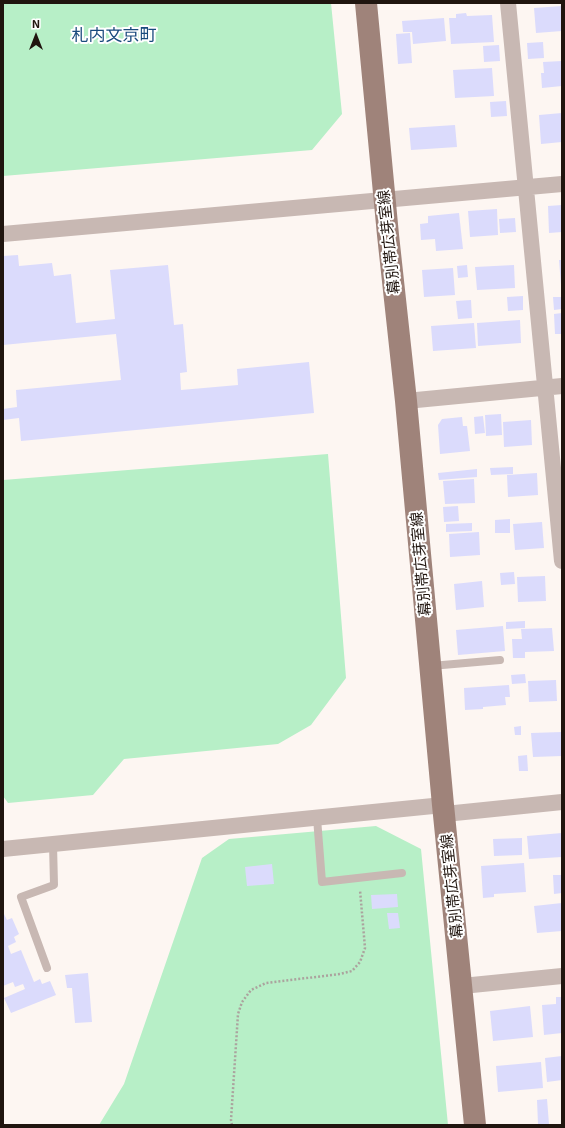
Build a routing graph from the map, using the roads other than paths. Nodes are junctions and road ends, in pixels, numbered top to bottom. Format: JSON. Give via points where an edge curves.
{"nodes":[{"id":1,"x":366,"y":3,"type":"edge"},
{"id":2,"x":508,"y":3,"type":"edge"},
{"id":3,"x":562,"y":184,"type":"edge"},
{"id":4,"x":526,"y":187,"type":"junction"},
{"id":5,"x":385,"y":200,"type":"junction"},
{"id":6,"x":3,"y":234,"type":"edge"},
{"id":7,"x":562,"y":386,"type":"edge"},
{"id":8,"x":545,"y":388,"type":"junction"},
{"id":9,"x":406,"y":401,"type":"junction"},
{"id":10,"x":562,"y":561,"type":"edge"},
{"id":11,"x":500,"y":660,"type":"dead end"},
{"id":12,"x":431,"y":667,"type":"junction"},
{"id":13,"x":562,"y":802,"type":"edge"},
{"id":14,"x":444,"y":809,"type":"junction"},
{"id":15,"x":317,"y":818,"type":"junction"},
{"id":16,"x":53,"y":844,"type":"junction"},
{"id":17,"x":3,"y":849,"type":"edge"},
{"id":18,"x":402,"y":873,"type":"dead end"},
{"id":19,"x":48,"y":968,"type":"dead end"},
{"id":20,"x":562,"y":976,"type":"edge"},
{"id":21,"x":462,"y":986,"type":"junction"},
{"id":22,"x":475,"y":1125,"type":"edge"}],
"edges":[{"from":1,"to":5,"type":"main road","name":"幕別帯広芽室線"},
{"from":2,"to":4,"type":"street"},
{"from":3,"to":4,"type":"street"},
{"from":4,"to":5,"type":"street"},
{"from":4,"to":8,"type":"street"},
{"from":5,"to":6,"type":"street"},
{"from":5,"to":9,"type":"main road","name":"幕別帯広芽室線"},
{"from":7,"to":8,"type":"street"},
{"from":8,"to":9,"type":"street"},
{"from":8,"to":10,"type":"street"},
{"from":9,"to":12,"type":"main road","name":"幕別帯広芽室線"},
{"from":11,"to":12,"type":"lane"},
{"from":12,"to":14,"type":"main road","name":"幕別帯広芽室線"},
{"from":13,"to":14,"type":"street"},
{"from":14,"to":15,"type":"street"},
{"from":14,"to":21,"type":"main road","name":"幕別帯広芽室線"},
{"from":15,"to":16,"type":"street"},
{"from":15,"to":18,"type":"lane","via":[[322,882]]},
{"from":16,"to":17,"type":"street"},
{"from":16,"to":19,"type":"lane","via":[[54,885],[21,897]]},
{"from":20,"to":21,"type":"street"},
{"from":21,"to":22,"type":"main road","name":"幕別帯広芽室線"}]}
